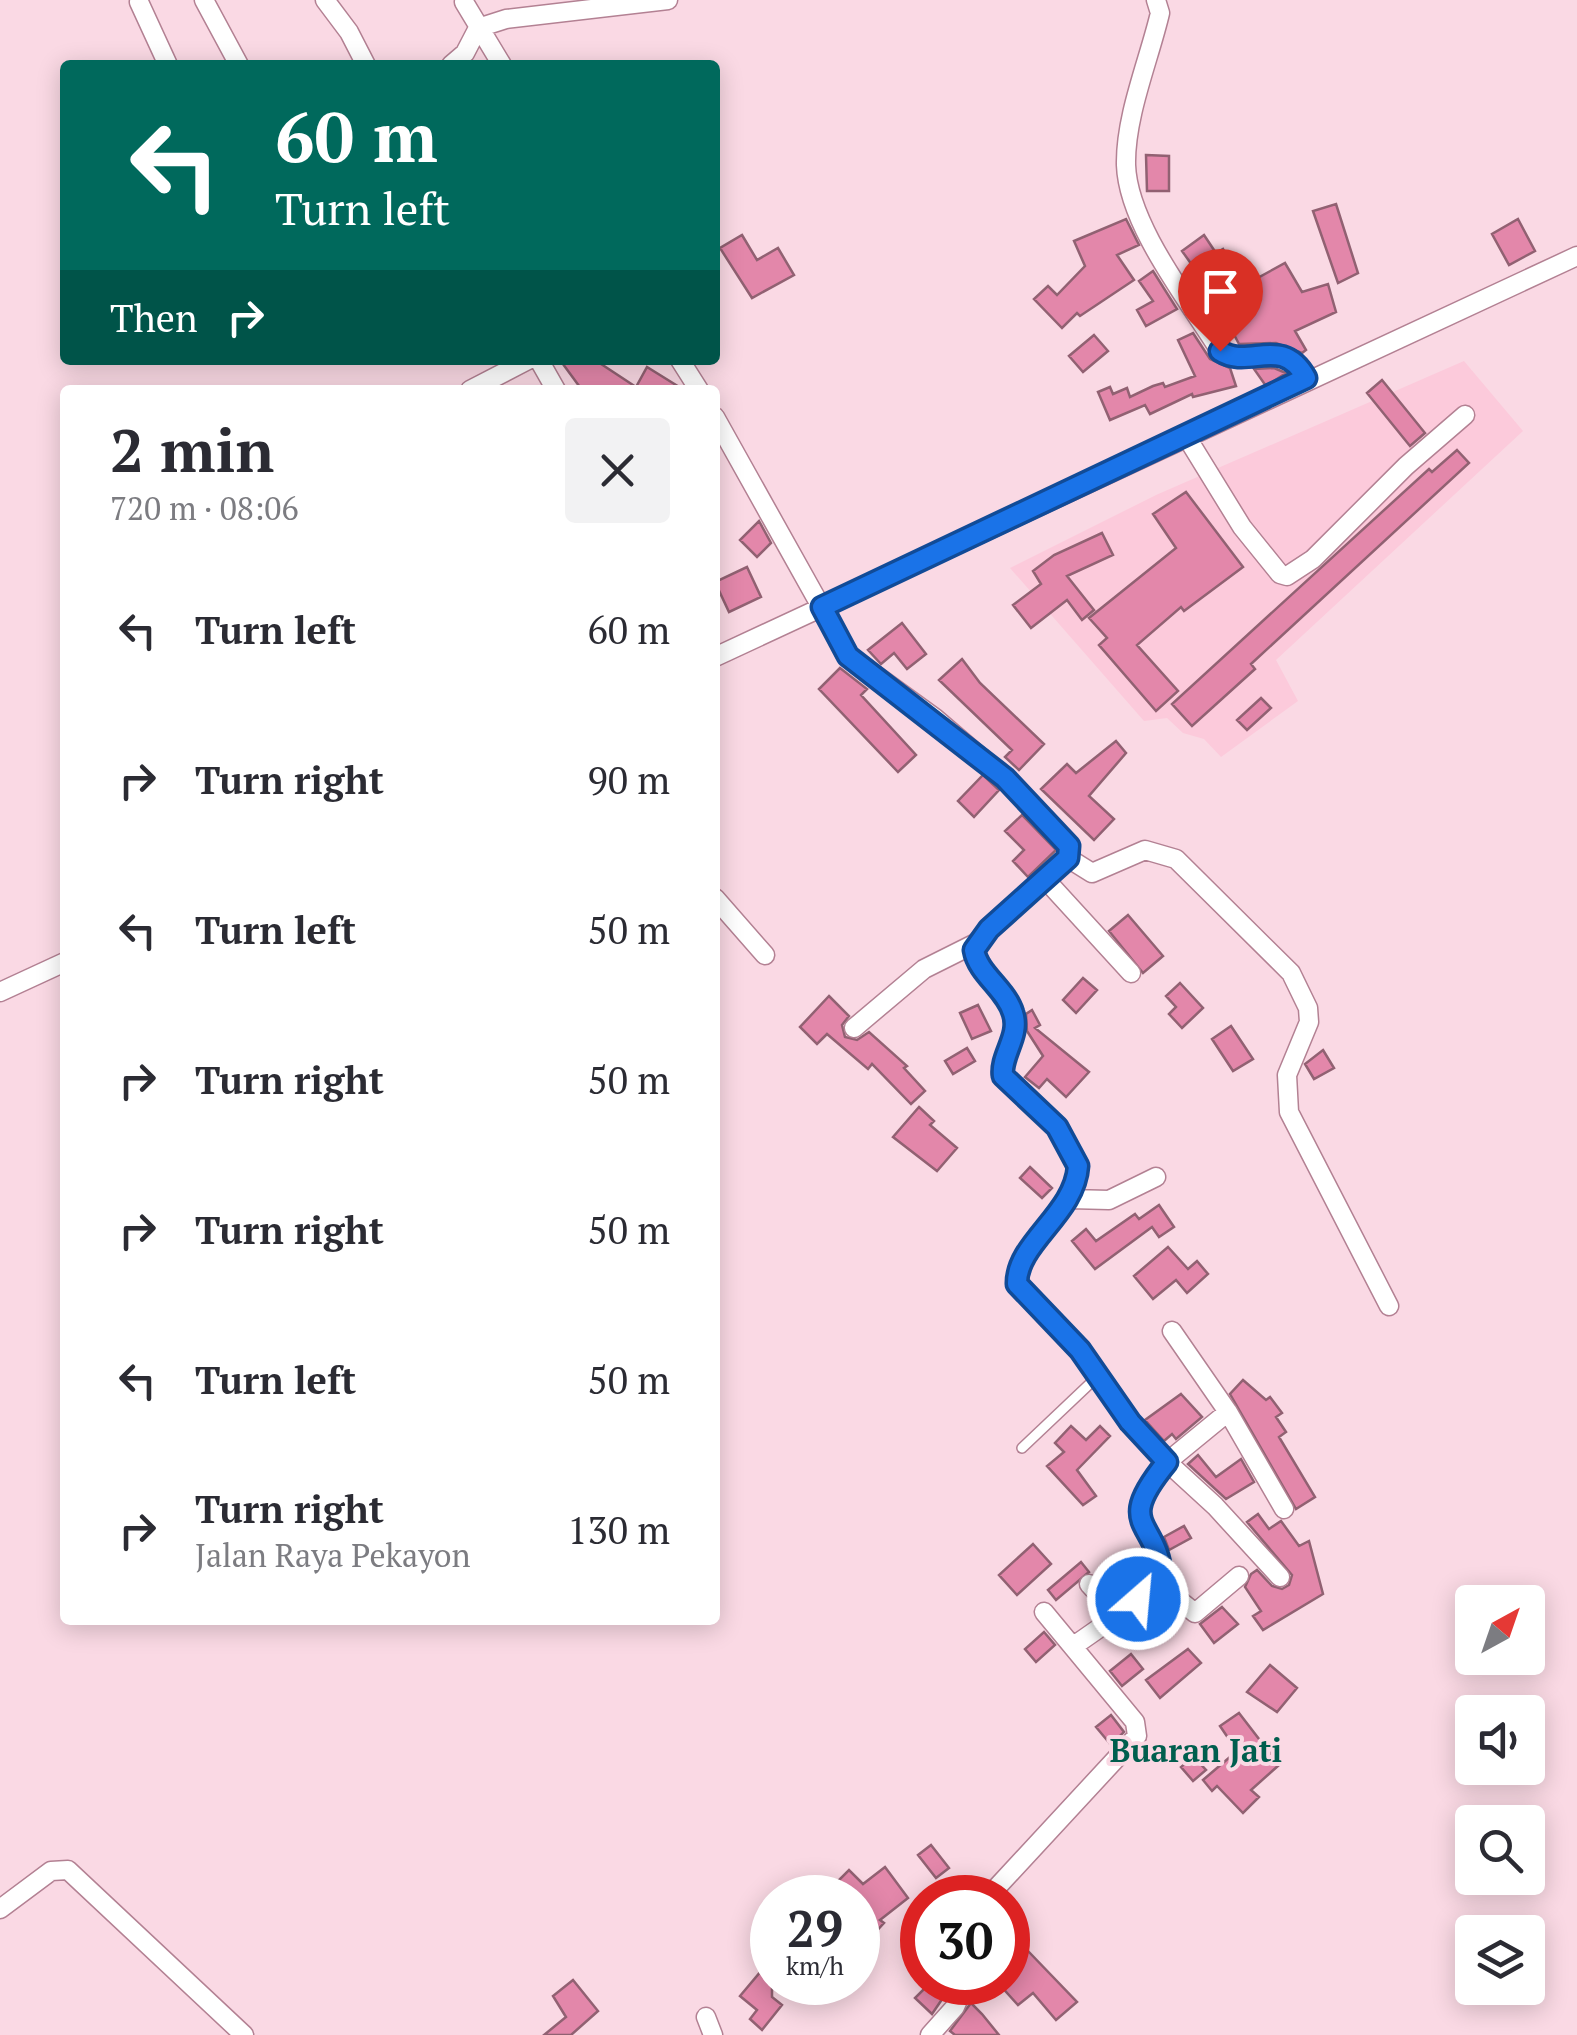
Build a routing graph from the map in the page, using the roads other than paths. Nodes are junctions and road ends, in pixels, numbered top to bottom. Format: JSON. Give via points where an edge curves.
{"nodes":[{"id":1,"x":204,"y":0,"type":"edge"},
{"id":2,"x":324,"y":0,"type":"edge"},
{"id":3,"x":668,"y":0,"type":"edge"},
{"id":4,"x":1156,"y":0,"type":"edge"},
{"id":5,"x":635,"y":1,"type":"edge"},
{"id":6,"x":139,"y":2,"type":"edge"},
{"id":7,"x":464,"y":2,"type":"edge"},
{"id":8,"x":478,"y":28,"type":"junction"},
{"id":9,"x":166,"y":60,"type":"edge"},
{"id":10,"x":236,"y":60,"type":"edge"},
{"id":11,"x":363,"y":60,"type":"edge"},
{"id":12,"x":456,"y":60,"type":"edge"},
{"id":13,"x":499,"y":60,"type":"edge"},
{"id":14,"x":1577,"y":256,"type":"edge"},
{"id":15,"x":518,"y":365,"type":"edge"},
{"id":16,"x":1306,"y":378,"type":"junction"},
{"id":17,"x":480,"y":385,"type":"edge"},
{"id":18,"x":1466,"y":415,"type":"dead end"},
{"id":19,"x":720,"y":426,"type":"edge"},
{"id":20,"x":1186,"y":436,"type":"junction"},
{"id":21,"x":824,"y":611,"type":"junction"},
{"id":22,"x":720,"y":655,"type":"edge"},
{"id":23,"x":1068,"y":858,"type":"junction"},
{"id":24,"x":1045,"y":879,"type":"junction"},
{"id":25,"x":720,"y":904,"type":"edge"},
{"id":26,"x":976,"y":943,"type":"junction"},
{"id":27,"x":765,"y":955,"type":"dead end"},
{"id":28,"x":60,"y":964,"type":"edge"},
{"id":29,"x":1130,"y":974,"type":"dead end"},
{"id":30,"x":0,"y":992,"type":"edge"},
{"id":31,"x":854,"y":1028,"type":"dead end"},
{"id":32,"x":1156,"y":1177,"type":"dead end"},
{"id":33,"x":1070,"y":1198,"type":"junction"},
{"id":34,"x":1389,"y":1306,"type":"dead end"},
{"id":35,"x":1172,"y":1331,"type":"dead end"},
{"id":36,"x":1100,"y":1374,"type":"junction"},
{"id":37,"x":1228,"y":1412,"type":"junction"},
{"id":38,"x":1022,"y":1448,"type":"dead end"},
{"id":39,"x":1167,"y":1462,"type":"junction"},
{"id":40,"x":1284,"y":1510,"type":"dead end"},
{"id":41,"x":1239,"y":1576,"type":"dead end"},
{"id":42,"x":1280,"y":1577,"type":"dead end"},
{"id":43,"x":1158,"y":1582,"type":"junction"},
{"id":44,"x":1088,"y":1584,"type":"dead end"},
{"id":45,"x":1044,"y":1612,"type":"dead end"},
{"id":46,"x":1118,"y":1616,"type":"junction"},
{"id":47,"x":1075,"y":1645,"type":"junction"},
{"id":48,"x":1008,"y":1875,"type":"edge"},
{"id":49,"x":0,"y":1910,"type":"edge"},
{"id":50,"x":955,"y":2005,"type":"edge"},
{"id":51,"x":244,"y":2035,"type":"edge"},
{"id":52,"x":930,"y":2035,"type":"edge"}],
"edges":[{"from":1,"to":10,"type":"street"},
{"from":2,"to":11,"type":"street"},
{"from":3,"to":5,"type":"street"},
{"from":4,"to":16,"type":"street","via":[[1160,13],[1127,149],[1130,191],[1220,351],[1234,358],[1284,356]]},
{"from":5,"to":8,"type":"street"},
{"from":6,"to":9,"type":"street"},
{"from":7,"to":8,"type":"street"},
{"from":8,"to":12,"type":"street"},
{"from":8,"to":13,"type":"street"},
{"from":14,"to":16,"type":"street"},
{"from":15,"to":17,"type":"street"},
{"from":16,"to":20,"type":"street"},
{"from":18,"to":20,"type":"street","via":[[1287,576],[1242,527]]},
{"from":19,"to":21,"type":"street"},
{"from":20,"to":21,"type":"street"},
{"from":21,"to":22,"type":"street"},
{"from":21,"to":23,"type":"street","via":[[848,656],[1005,778],[1066,839]]},
{"from":23,"to":24,"type":"street"},
{"from":23,"to":34,"type":"street","via":[[1092,873],[1145,850],[1176,859],[1291,973],[1308,1022],[1288,1075],[1290,1112]]},
{"from":24,"to":26,"type":"street"},
{"from":24,"to":29,"type":"street"},
{"from":25,"to":27,"type":"street"},
{"from":26,"to":31,"type":"street","via":[[924,969]]},
{"from":26,"to":33,"type":"street","via":[[976,958],[1014,1013],[1014,1039],[1002,1072],[1069,1144],[1078,1166]]},
{"from":28,"to":30,"type":"street"},
{"from":32,"to":33,"type":"street","via":[[1110,1200]]},
{"from":33,"to":36,"type":"street","via":[[1022,1264],[1017,1284]]},
{"from":35,"to":37,"type":"street"},
{"from":36,"to":38,"type":"lane"},
{"from":36,"to":39,"type":"street","via":[[1130,1422]]},
{"from":37,"to":39,"type":"street"},
{"from":37,"to":40,"type":"street"},
{"from":39,"to":42,"type":"street"},
{"from":39,"to":43,"type":"street","via":[[1144,1492],[1138,1516],[1162,1571]]},
{"from":41,"to":43,"type":"street","via":[[1195,1612]]},
{"from":43,"to":46,"type":"street"},
{"from":44,"to":46,"type":"street"},
{"from":45,"to":47,"type":"street"},
{"from":46,"to":47,"type":"street"},
{"from":47,"to":48,"type":"street","via":[[1135,1722],[1137,1736]]},
{"from":49,"to":51,"type":"street","via":[[51,1871],[68,1870]]},
{"from":50,"to":52,"type":"street"}]}
